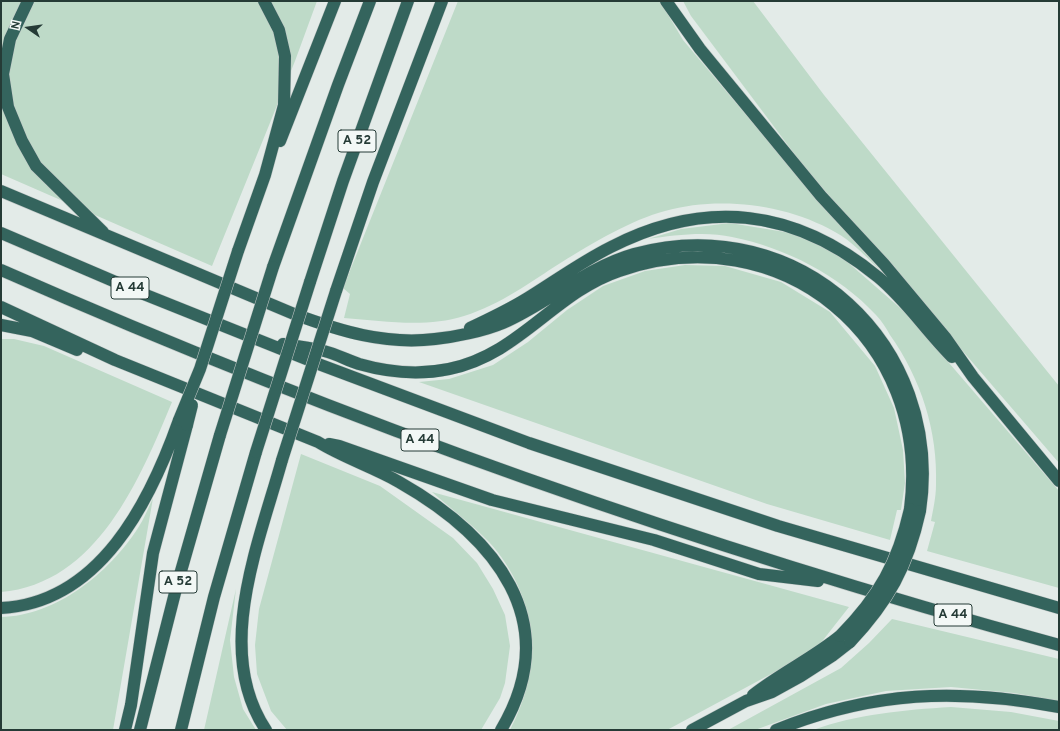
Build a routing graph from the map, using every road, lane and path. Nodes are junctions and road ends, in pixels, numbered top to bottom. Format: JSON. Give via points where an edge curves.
{"nodes":[{"id":1,"x":28,"y":1,"type":"edge"},
{"id":2,"x":264,"y":1,"type":"edge"},
{"id":3,"x":335,"y":1,"type":"edge"},
{"id":4,"x":370,"y":1,"type":"edge"},
{"id":5,"x":408,"y":1,"type":"edge"},
{"id":6,"x":442,"y":1,"type":"edge"},
{"id":7,"x":666,"y":1,"type":"edge"},
{"id":8,"x":265,"y":175,"type":"junction"},
{"id":9,"x":1,"y":191,"type":"edge"},
{"id":10,"x":1,"y":233,"type":"edge"},
{"id":11,"x":109,"y":237,"type":"junction"},
{"id":12,"x":1,"y":270,"type":"edge"},
{"id":13,"x":1,"y":306,"type":"edge"},
{"id":14,"x":1,"y":325,"type":"edge"},
{"id":15,"x":458,"y":334,"type":"junction"},
{"id":16,"x":260,"y":340,"type":"junction"},
{"id":17,"x":115,"y":360,"type":"junction"},
{"id":18,"x":973,"y":377,"type":"junction"},
{"id":19,"x":183,"y":422,"type":"junction"},
{"id":20,"x":318,"y":442,"type":"junction"},
{"id":21,"x":1059,"y":481,"type":"edge"},
{"id":22,"x":915,"y":510,"type":"junction"},
{"id":23,"x":848,"y":585,"type":"junction"},
{"id":24,"x":1,"y":608,"type":"edge"},
{"id":25,"x":1059,"y":608,"type":"edge"},
{"id":26,"x":1059,"y":644,"type":"edge"},
{"id":27,"x":1059,"y":707,"type":"edge"},
{"id":28,"x":125,"y":730,"type":"edge"},
{"id":29,"x":140,"y":730,"type":"edge"},
{"id":30,"x":181,"y":730,"type":"edge"},
{"id":31,"x":266,"y":730,"type":"edge"},
{"id":32,"x":501,"y":730,"type":"edge"},
{"id":33,"x":692,"y":730,"type":"edge"},
{"id":34,"x":776,"y":730,"type":"edge"}],
"edges":[{"from":1,"to":11,"type":"highway","via":[[10,38],[3,74],[8,107],[36,166]]},
{"from":2,"to":8,"type":"highway","via":[[279,30],[285,56],[284,106]]},
{"from":3,"to":8,"type":"highway"},
{"from":4,"to":29,"type":"highway","number":"A 52","bridge":true,"via":[[273,267],[220,435],[177,585]]},
{"from":5,"to":30,"type":"highway","number":"A 52","bridge":true,"via":[[343,181],[256,452],[214,597]]},
{"from":6,"to":31,"type":"highway","bridge":true,"via":[[373,182],[336,291],[282,460],[247,590],[241,635],[242,668],[251,703]]},
{"from":7,"to":18,"type":"highway","via":[[700,49],[821,196],[884,264],[946,337]]},
{"from":8,"to":19,"type":"highway","bridge":true},
{"from":9,"to":11,"type":"highway"},
{"from":10,"to":16,"type":"highway","number":"A 44"},
{"from":11,"to":15,"type":"highway","via":[[333,329],[355,335],[409,340],[435,339]]},
{"from":12,"to":23,"type":"highway","number":"A 44","via":[[149,334],[445,450],[598,504]]},
{"from":13,"to":17,"type":"highway"},
{"from":14,"to":17,"type":"highway","via":[[32,331],[78,350]]},
{"from":15,"to":18,"type":"highway","via":[[520,303],[611,246],[666,225],[692,219],[738,217],[789,226],[811,234],[846,253],[879,278]]},
{"from":15,"to":22,"type":"highway","via":[[484,330],[504,323],[596,268],[636,254],[681,246],[706,246],[748,251],[783,262],[816,278],[851,305],[874,331],[895,361],[907,386],[922,439],[924,488]]},
{"from":16,"to":22,"type":"highway","via":[[325,351],[359,364],[379,368],[422,372],[448,370],[470,364],[510,344],[584,288],[618,271],[683,257],[727,259],[762,266],[794,279],[827,300],[858,328],[886,368],[905,416],[910,442]]},
{"from":16,"to":25,"type":"highway","number":"A 44","via":[[458,417],[699,501]]},
{"from":17,"to":20,"type":"highway"},
{"from":18,"to":21,"type":"highway"},
{"from":19,"to":24,"type":"highway","via":[[138,512],[97,565],[56,593],[33,602]]},
{"from":19,"to":28,"type":"highway","via":[[153,553],[131,705]]},
{"from":20,"to":23,"type":"highway","via":[[339,446],[492,500],[654,540],[759,574]]},
{"from":20,"to":32,"type":"highway","via":[[336,453],[399,481],[432,502],[476,538],[504,573],[521,612],[526,656],[514,706]]},
{"from":22,"to":33,"type":"highway","bridge":true,"via":[[888,575],[845,639],[768,683],[746,701]]},
{"from":23,"to":26,"type":"highway","number":"A 44"},
{"from":27,"to":34,"type":"highway","via":[[972,695],[900,697],[829,711]]}]}
